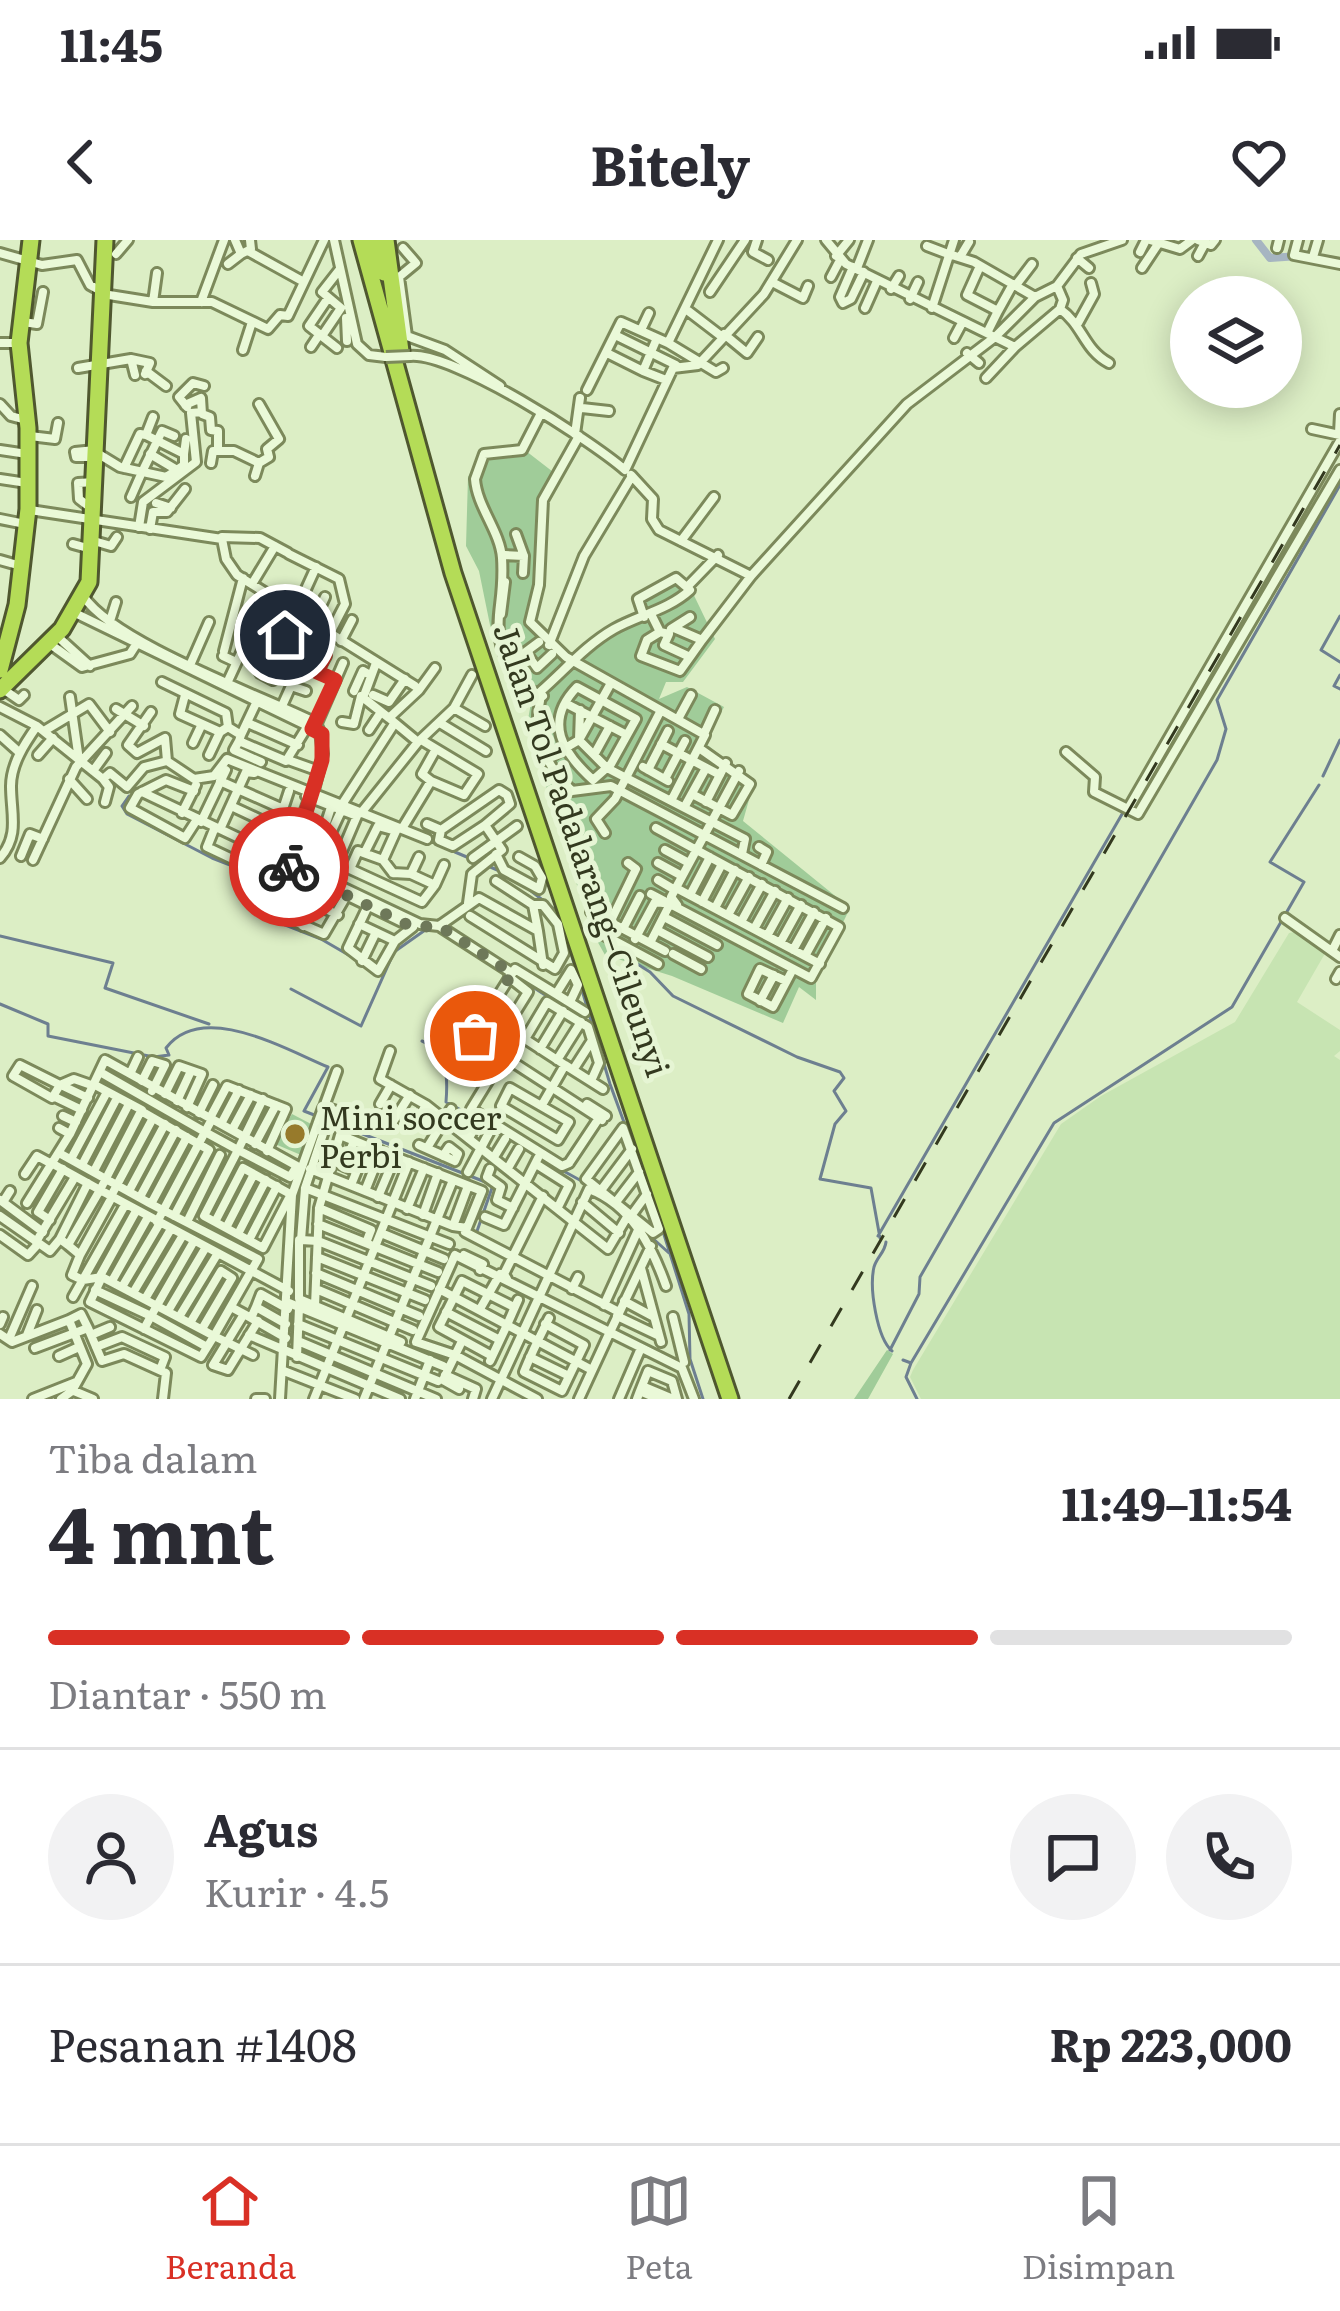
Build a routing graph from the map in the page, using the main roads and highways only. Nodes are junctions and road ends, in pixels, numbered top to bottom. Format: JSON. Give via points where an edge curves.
{"nodes":[{"id":1,"x":32,"y":240,"type":"edge"},
{"id":2,"x":361,"y":240,"type":"edge"},
{"id":3,"x":379,"y":240,"type":"edge"},
{"id":4,"x":106,"y":245,"type":"edge"},
{"id":5,"x":397,"y":355,"type":"junction"},
{"id":6,"x":1,"y":683,"type":"edge"},
{"id":7,"x":726,"y":1375,"type":"junction"},
{"id":8,"x":734,"y":1399,"type":"edge"}],
"edges":[{"from":1,"to":6,"type":"highway","via":[[20,344],[28,376],[28,517]]},
{"from":2,"to":5,"type":"highway"},
{"from":3,"to":5,"type":"highway"},
{"from":3,"to":7,"type":"highway","name":"Jalan Tol Padalarang–Cileunyi","via":[[460,573]]},
{"from":4,"to":6,"type":"highway","via":[[84,597],[52,639]]},
{"from":5,"to":7,"type":"highway","name":"Jalan Tol Padalarang–Cileunyi","via":[[453,573]]},
{"from":7,"to":8,"type":"highway","name":"Jalan Tol Padalarang–Cileunyi"}]}
